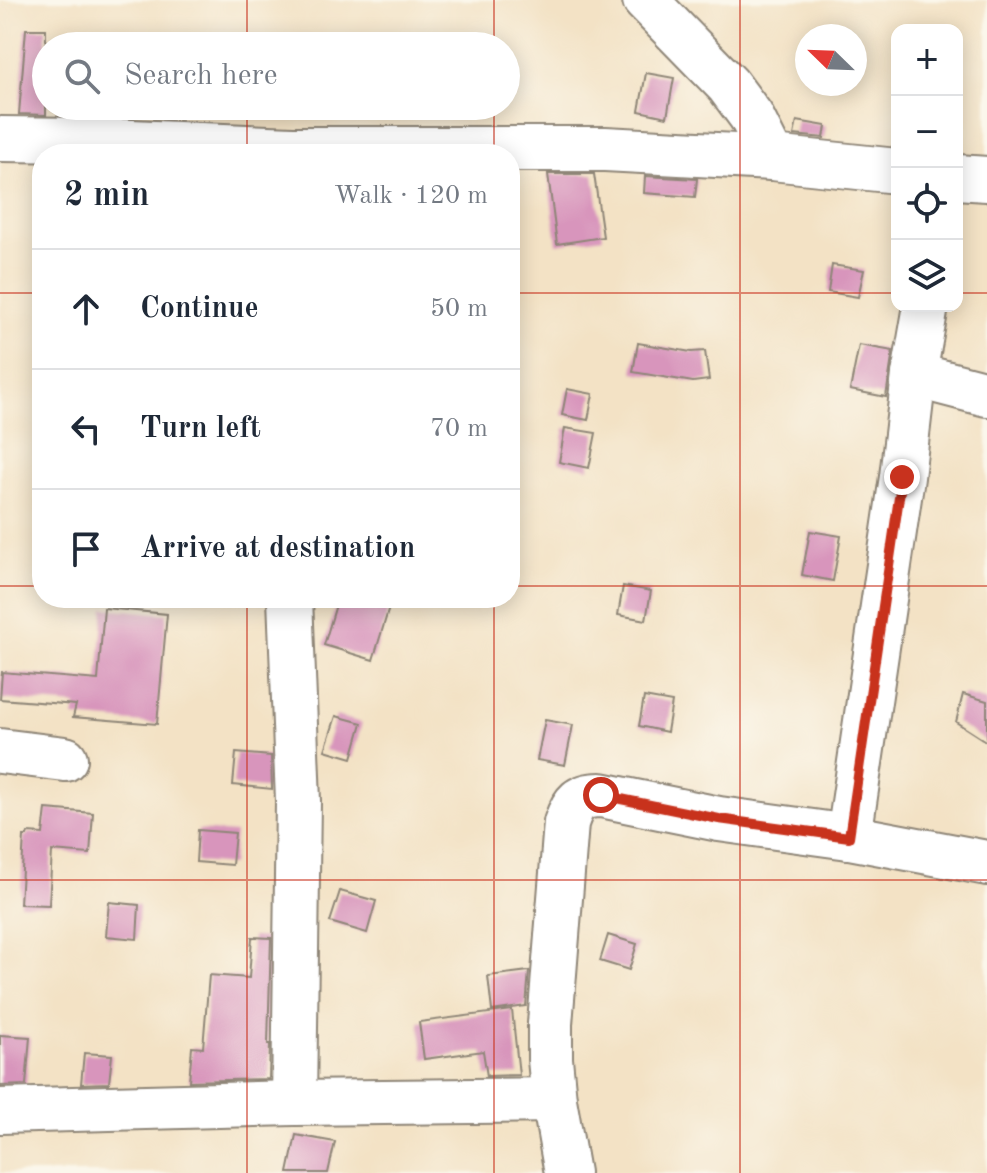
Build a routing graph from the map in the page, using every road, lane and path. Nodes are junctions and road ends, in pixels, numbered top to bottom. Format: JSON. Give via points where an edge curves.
{"nodes":[{"id":1,"x":645,"y":0,"type":"edge"},
{"id":2,"x":0,"y":139,"type":"edge"},
{"id":3,"x":154,"y":144,"type":"edge"},
{"id":4,"x":520,"y":150,"type":"edge"},
{"id":5,"x":772,"y":158,"type":"junction"},
{"id":6,"x":891,"y":170,"type":"edge"},
{"id":7,"x":963,"y":177,"type":"edge"},
{"id":8,"x":987,"y":179,"type":"edge"},
{"id":9,"x":925,"y":312,"type":"edge"},
{"id":10,"x":914,"y":375,"type":"junction"},
{"id":11,"x":987,"y":394,"type":"edge"},
{"id":12,"x":290,"y":608,"type":"edge"},
{"id":13,"x":0,"y":751,"type":"edge"},
{"id":14,"x":65,"y":759,"type":"dead end"},
{"id":15,"x":849,"y":837,"type":"junction"},
{"id":16,"x":987,"y":863,"type":"edge"},
{"id":17,"x":554,"y":1100,"type":"junction"},
{"id":18,"x":294,"y":1103,"type":"junction"},
{"id":19,"x":0,"y":1111,"type":"edge"},
{"id":20,"x":567,"y":1173,"type":"edge"}],
"edges":[{"from":1,"to":5,"type":"street","via":[[728,85]]},
{"from":2,"to":3,"type":"street"},
{"from":4,"to":5,"type":"street"},
{"from":5,"to":6,"type":"street"},
{"from":7,"to":8,"type":"street"},
{"from":9,"to":10,"type":"street"},
{"from":10,"to":11,"type":"street"},
{"from":10,"to":15,"type":"street"},
{"from":12,"to":18,"type":"street","via":[[298,801]]},
{"from":13,"to":14,"type":"street"},
{"from":15,"to":16,"type":"street"},
{"from":15,"to":17,"type":"street","via":[[601,795],[578,800],[566,823],[557,931],[550,1024]]},
{"from":17,"to":18,"type":"street"},
{"from":17,"to":20,"type":"street"},
{"from":18,"to":19,"type":"street"}]}
